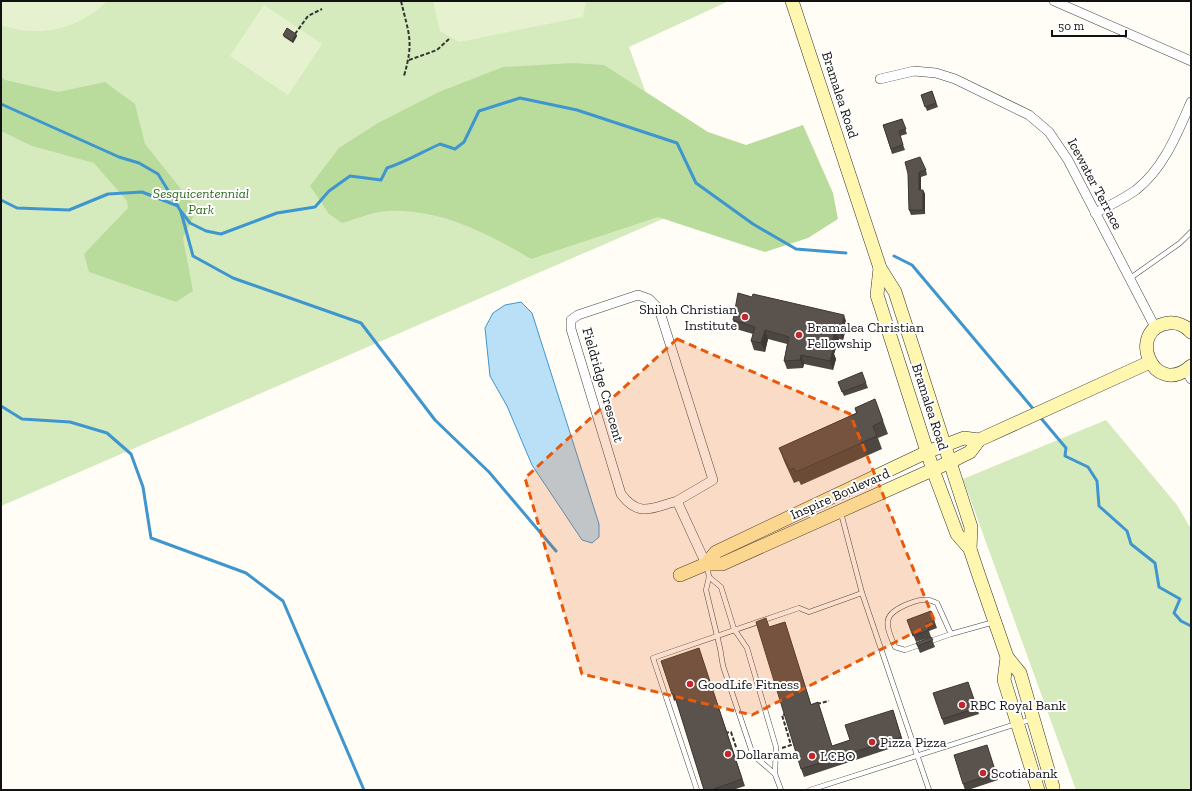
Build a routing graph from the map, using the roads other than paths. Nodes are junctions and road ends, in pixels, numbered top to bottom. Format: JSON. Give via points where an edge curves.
{"nodes":[{"id":1,"x":792,"y":1,"type":"edge"},
{"id":2,"x":1054,"y":1,"type":"edge"},
{"id":3,"x":1191,"y":62,"type":"edge"},
{"id":4,"x":880,"y":79,"type":"dead end"},
{"id":5,"x":1191,"y":102,"type":"edge"},
{"id":6,"x":1095,"y":213,"type":"junction"},
{"id":7,"x":1191,"y":232,"type":"edge"},
{"id":8,"x":880,"y":268,"type":"junction"},
{"id":9,"x":1129,"y":279,"type":"junction"},
{"id":10,"x":1156,"y":329,"type":"junction"},
{"id":11,"x":1191,"y":332,"type":"edge"},
{"id":12,"x":1150,"y":362,"type":"junction"},
{"id":13,"x":1189,"y":372,"type":"edge"},
{"id":14,"x":979,"y":440,"type":"junction"},
{"id":15,"x":945,"y":445,"type":"junction"},
{"id":16,"x":927,"y":452,"type":"junction"},
{"id":17,"x":950,"y":462,"type":"junction"},
{"id":18,"x":933,"y":470,"type":"junction"},
{"id":19,"x":677,"y":501,"type":"junction"},
{"id":20,"x":841,"y":512,"type":"junction"},
{"id":21,"x":970,"y":549,"type":"junction"},
{"id":22,"x":706,"y":564,"type":"junction"},
{"id":23,"x":680,"y":575,"type":"dead end"},
{"id":24,"x":709,"y":577,"type":"junction"},
{"id":25,"x":862,"y":593,"type":"junction"},
{"id":26,"x":995,"y":622,"type":"junction"},
{"id":27,"x":734,"y":629,"type":"junction"},
{"id":28,"x":951,"y":634,"type":"junction"},
{"id":29,"x":717,"y":635,"type":"junction"},
{"id":30,"x":1007,"y":657,"type":"junction"},
{"id":31,"x":1033,"y":719,"type":"junction"},
{"id":32,"x":1018,"y":724,"type":"junction"},
{"id":33,"x":916,"y":755,"type":"junction"},
{"id":34,"x":775,"y":774,"type":"junction"},
{"id":35,"x":697,"y":790,"type":"edge"},
{"id":36,"x":781,"y":790,"type":"edge"},
{"id":37,"x":810,"y":790,"type":"edge"},
{"id":38,"x":929,"y":790,"type":"edge"},
{"id":39,"x":1038,"y":790,"type":"edge"},
{"id":40,"x":1053,"y":790,"type":"edge"}],
"edges":[{"from":1,"to":8,"type":"main road","name":"Bramalea Road"},
{"from":2,"to":3,"type":"street"},
{"from":4,"to":6,"type":"street","name":"Icewater Terrace","via":[[914,71],[936,73],[955,79],[1029,115],[1057,142]]},
{"from":5,"to":6,"type":"street","via":[[1164,158],[1150,176],[1134,191]]},
{"from":6,"to":9,"type":"street","name":"Icewater Terrace"},
{"from":7,"to":9,"type":"lane","via":[[1180,243]]},
{"from":8,"to":15,"type":"main road","name":"Bramalea Road","via":[[895,292]]},
{"from":8,"to":16,"type":"main road","name":"Bramalea Road","via":[[877,295]]},
{"from":9,"to":10,"type":"street","name":"Icewater Terrace"},
{"from":10,"to":11,"type":"main road","via":[[1169,323],[1183,326]]},
{"from":10,"to":12,"type":"main road","via":[[1150,334],[1146,348]]},
{"from":12,"to":13,"type":"main road","via":[[1158,371],[1169,374]]},
{"from":12,"to":14,"type":"main road","name":"Inspire Boulevard"},
{"from":14,"to":15,"type":"main road","name":"Inspire Boulevard","via":[[964,438]]},
{"from":14,"to":17,"type":"main road","name":"Inspire Boulevard","via":[[970,452]]},
{"from":15,"to":16,"type":"main road","name":"Inspire Boulevard"},
{"from":15,"to":17,"type":"main road","name":"Bramalea Road"},
{"from":16,"to":18,"type":"main road","name":"Bramalea Road"},
{"from":16,"to":22,"type":"main road","name":"Inspire Boulevard","via":[[716,552]]},
{"from":17,"to":18,"type":"main road","name":"Inspire Boulevard"},
{"from":17,"to":21,"type":"main road","name":"Bramalea Road","via":[[971,527]]},
{"from":18,"to":20,"type":"main road","name":"Inspire Boulevard"},
{"from":18,"to":21,"type":"main road","name":"Bramalea Road","via":[[957,534]]},
{"from":19,"to":19,"type":"street","name":"Fieldridge Crescent","via":[[644,510],[630,506],[621,494],[571,328],[572,320],[578,315],[638,295],[649,299],[659,310],[713,480]]},
{"from":19,"to":22,"type":"street"},
{"from":20,"to":22,"type":"main road","name":"Inspire Boulevard","via":[[722,564]]},
{"from":20,"to":25,"type":"lane"},
{"from":21,"to":26,"type":"main road","name":"Bramalea Road"},
{"from":22,"to":23,"type":"main road","name":"Inspire Boulevard"},
{"from":22,"to":24,"type":"lane"},
{"from":24,"to":27,"type":"lane","via":[[721,587]]},
{"from":24,"to":29,"type":"lane","via":[[706,590]]},
{"from":25,"to":27,"type":"lane","via":[[809,612],[799,608]]},
{"from":25,"to":33,"type":"lane"},
{"from":26,"to":28,"type":"lane"},
{"from":26,"to":30,"type":"main road","name":"Bramalea Road"},
{"from":27,"to":29,"type":"lane"},
{"from":27,"to":34,"type":"lane","via":[[746,648],[776,747]]},
{"from":28,"to":28,"type":"lane","via":[[937,603],[928,600],[894,610],[888,619],[888,628],[895,647],[905,650]]},
{"from":29,"to":34,"type":"lane","via":[[723,666],[753,755]]},
{"from":29,"to":35,"type":"lane","via":[[653,658]]},
{"from":30,"to":31,"type":"main road","name":"Bramalea Road","via":[[1020,673]]},
{"from":30,"to":32,"type":"main road","name":"Bramalea Road","via":[[1004,680]]},
{"from":31,"to":32,"type":"lane"},
{"from":31,"to":40,"type":"main road","name":"Bramalea Road"},
{"from":32,"to":33,"type":"lane"},
{"from":32,"to":39,"type":"main road","name":"Bramalea Road"},
{"from":33,"to":37,"type":"lane"},
{"from":33,"to":38,"type":"lane"},
{"from":34,"to":36,"type":"lane"}]}
